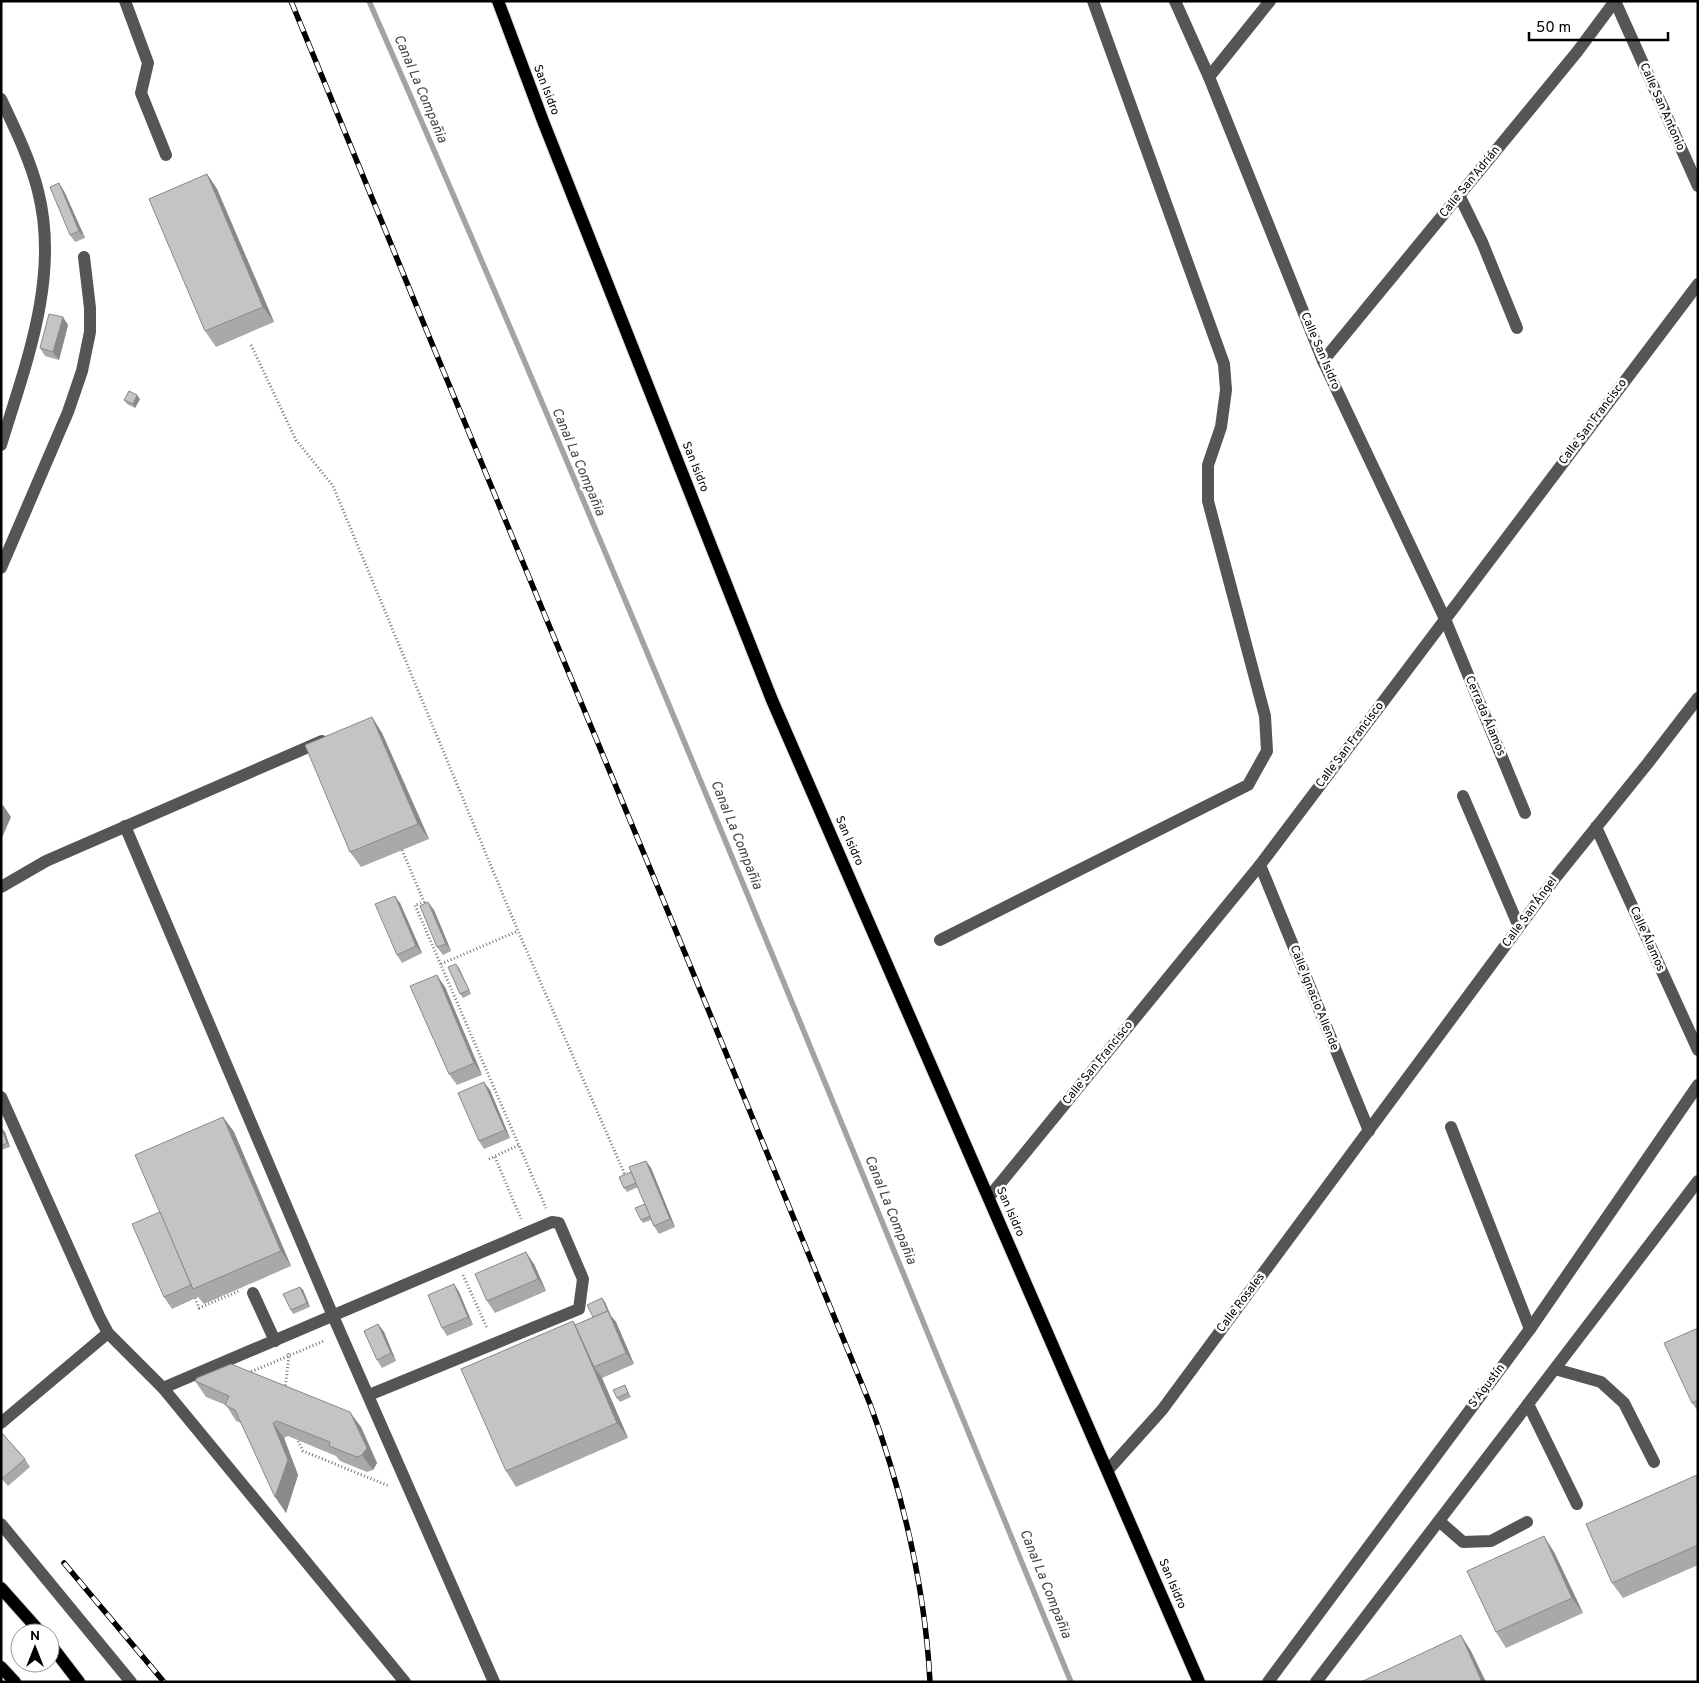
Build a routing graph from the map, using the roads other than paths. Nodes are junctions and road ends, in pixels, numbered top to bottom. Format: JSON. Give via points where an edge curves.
{"nodes":[{"id":1,"x":125,"y":1,"type":"edge"},
{"id":2,"x":498,"y":1,"type":"edge"},
{"id":3,"x":1093,"y":1,"type":"edge"},
{"id":4,"x":1175,"y":1,"type":"edge"},
{"id":5,"x":1270,"y":1,"type":"edge"},
{"id":6,"x":1615,"y":1,"type":"edge"},
{"id":7,"x":1209,"y":77,"type":"junction"},
{"id":8,"x":1,"y":99,"type":"edge"},
{"id":9,"x":166,"y":155,"type":"dead end"},
{"id":10,"x":1698,"y":186,"type":"edge"},
{"id":11,"x":1459,"y":195,"type":"junction"},
{"id":12,"x":84,"y":257,"type":"dead end"},
{"id":13,"x":1698,"y":284,"type":"edge"},
{"id":14,"x":1517,"y":328,"type":"dead end"},
{"id":15,"x":1323,"y":361,"type":"junction"},
{"id":16,"x":1,"y":445,"type":"edge"},
{"id":17,"x":1,"y":568,"type":"edge"},
{"id":18,"x":1445,"y":619,"type":"junction"},
{"id":19,"x":1698,"y":698,"type":"edge"},
{"id":20,"x":333,"y":736,"type":"edge"},
{"id":21,"x":1463,"y":796,"type":"dead end"},
{"id":22,"x":1525,"y":813,"type":"dead end"},
{"id":23,"x":125,"y":826,"type":"junction"},
{"id":24,"x":1596,"y":827,"type":"junction"},
{"id":25,"x":1260,"y":865,"type":"junction"},
{"id":26,"x":1,"y":887,"type":"edge"},
{"id":27,"x":1519,"y":927,"type":"junction"},
{"id":28,"x":940,"y":940,"type":"dead end"},
{"id":29,"x":1698,"y":1050,"type":"edge"},
{"id":30,"x":1698,"y":1085,"type":"edge"},
{"id":31,"x":1,"y":1097,"type":"edge"},
{"id":32,"x":1451,"y":1128,"type":"dead end"},
{"id":33,"x":1369,"y":1131,"type":"junction"},
{"id":34,"x":1698,"y":1181,"type":"edge"},
{"id":35,"x":989,"y":1197,"type":"junction"},
{"id":36,"x":247,"y":1291,"type":"road end"},
{"id":37,"x":579,"y":1308,"type":"junction"},
{"id":38,"x":334,"y":1316,"type":"junction"},
{"id":39,"x":585,"y":1321,"type":"edge"},
{"id":40,"x":1530,"y":1328,"type":"junction"},
{"id":41,"x":108,"y":1332,"type":"junction"},
{"id":42,"x":274,"y":1341,"type":"junction"},
{"id":43,"x":1555,"y":1369,"type":"junction"},
{"id":44,"x":163,"y":1388,"type":"junction"},
{"id":45,"x":369,"y":1395,"type":"junction"},
{"id":46,"x":1528,"y":1404,"type":"junction"},
{"id":47,"x":1,"y":1423,"type":"edge"},
{"id":48,"x":1654,"y":1462,"type":"dead end"},
{"id":49,"x":1108,"y":1470,"type":"junction"},
{"id":50,"x":1577,"y":1504,"type":"dead end"},
{"id":51,"x":1438,"y":1521,"type":"junction"},
{"id":52,"x":1527,"y":1522,"type":"dead end"},
{"id":53,"x":1,"y":1524,"type":"edge"},
{"id":54,"x":1,"y":1588,"type":"edge"},
{"id":55,"x":33,"y":1623,"type":"edge"},
{"id":56,"x":60,"y":1657,"type":"edge"},
{"id":57,"x":1,"y":1667,"type":"edge"},
{"id":58,"x":15,"y":1682,"type":"edge"},
{"id":59,"x":79,"y":1682,"type":"edge"},
{"id":60,"x":131,"y":1682,"type":"edge"},
{"id":61,"x":405,"y":1682,"type":"edge"},
{"id":62,"x":494,"y":1682,"type":"edge"},
{"id":63,"x":1198,"y":1682,"type":"edge"},
{"id":64,"x":1268,"y":1682,"type":"edge"},
{"id":65,"x":1316,"y":1682,"type":"edge"}],
"edges":[{"from":1,"to":9,"type":"street","via":[[148,64],[141,93]]},
{"from":2,"to":35,"type":"main road","name":"San Isidro","via":[[772,700]]},
{"from":3,"to":28,"type":"street","via":[[1224,364],[1226,390],[1221,427],[1208,465],[1208,501],[1266,716],[1267,752],[1248,785]]},
{"from":4,"to":7,"type":"street","name":"Calle San Isidro"},
{"from":5,"to":7,"type":"street"},
{"from":6,"to":10,"type":"street","name":"Calle San Antonio"},
{"from":6,"to":11,"type":"street","name":"Calle San Adrián"},
{"from":7,"to":15,"type":"street","name":"Calle San Isidro"},
{"from":8,"to":16,"type":"street","via":[[27,156],[38,192],[44,230],[43,286],[34,339]]},
{"from":11,"to":14,"type":"street"},
{"from":11,"to":15,"type":"street","name":"Calle San Adrián"},
{"from":12,"to":17,"type":"street","via":[[90,332],[82,371],[68,412]]},
{"from":13,"to":18,"type":"street","name":"Calle San Francisco"},
{"from":15,"to":18,"type":"street","name":"Calle San Isidro"},
{"from":18,"to":22,"type":"street","name":"Cerrada Álamos"},
{"from":18,"to":25,"type":"street","name":"Calle San Francisco"},
{"from":19,"to":24,"type":"street","name":"Calle San Ángel"},
{"from":20,"to":23,"type":"street"},
{"from":21,"to":27,"type":"street"},
{"from":23,"to":26,"type":"street","via":[[46,861]]},
{"from":23,"to":38,"type":"street"},
{"from":24,"to":27,"type":"street","name":"Calle San Ángel"},
{"from":24,"to":29,"type":"street","name":"Calle Álamos"},
{"from":25,"to":33,"type":"street","name":"Calle Ignacio Allende"},
{"from":25,"to":35,"type":"street","name":"Calle San Francisco"},
{"from":27,"to":33,"type":"street","name":"Calle San Ángel"},
{"from":30,"to":40,"type":"street","name":"S Agustín"},
{"from":31,"to":41,"type":"street","via":[[85,1288]]},
{"from":32,"to":40,"type":"street"},
{"from":33,"to":49,"type":"street","name":"Calle Rosales","via":[[1162,1410]]},
{"from":34,"to":43,"type":"street"},
{"from":35,"to":49,"type":"main road","name":"San Isidro"},
{"from":36,"to":42,"type":"street"},
{"from":37,"to":38,"type":"street","via":[[583,1279],[559,1223],[552,1222]]},
{"from":37,"to":39,"type":"street"},
{"from":37,"to":45,"type":"street"},
{"from":38,"to":42,"type":"street"},
{"from":38,"to":45,"type":"street"},
{"from":40,"to":64,"type":"street","name":"S Agustín"},
{"from":41,"to":44,"type":"street"},
{"from":41,"to":47,"type":"street"},
{"from":42,"to":44,"type":"street"},
{"from":43,"to":46,"type":"street"},
{"from":43,"to":48,"type":"street","via":[[1601,1382],[1624,1403]]},
{"from":44,"to":61,"type":"street"},
{"from":45,"to":62,"type":"street"},
{"from":46,"to":50,"type":"street"},
{"from":46,"to":51,"type":"street"},
{"from":49,"to":63,"type":"main road","name":"San Isidro"},
{"from":51,"to":52,"type":"street","via":[[1463,1542],[1491,1541]]},
{"from":51,"to":65,"type":"street"},
{"from":53,"to":60,"type":"street"},
{"from":54,"to":55,"type":"main road"},
{"from":56,"to":59,"type":"main road"},
{"from":57,"to":58,"type":"main road"}]}
